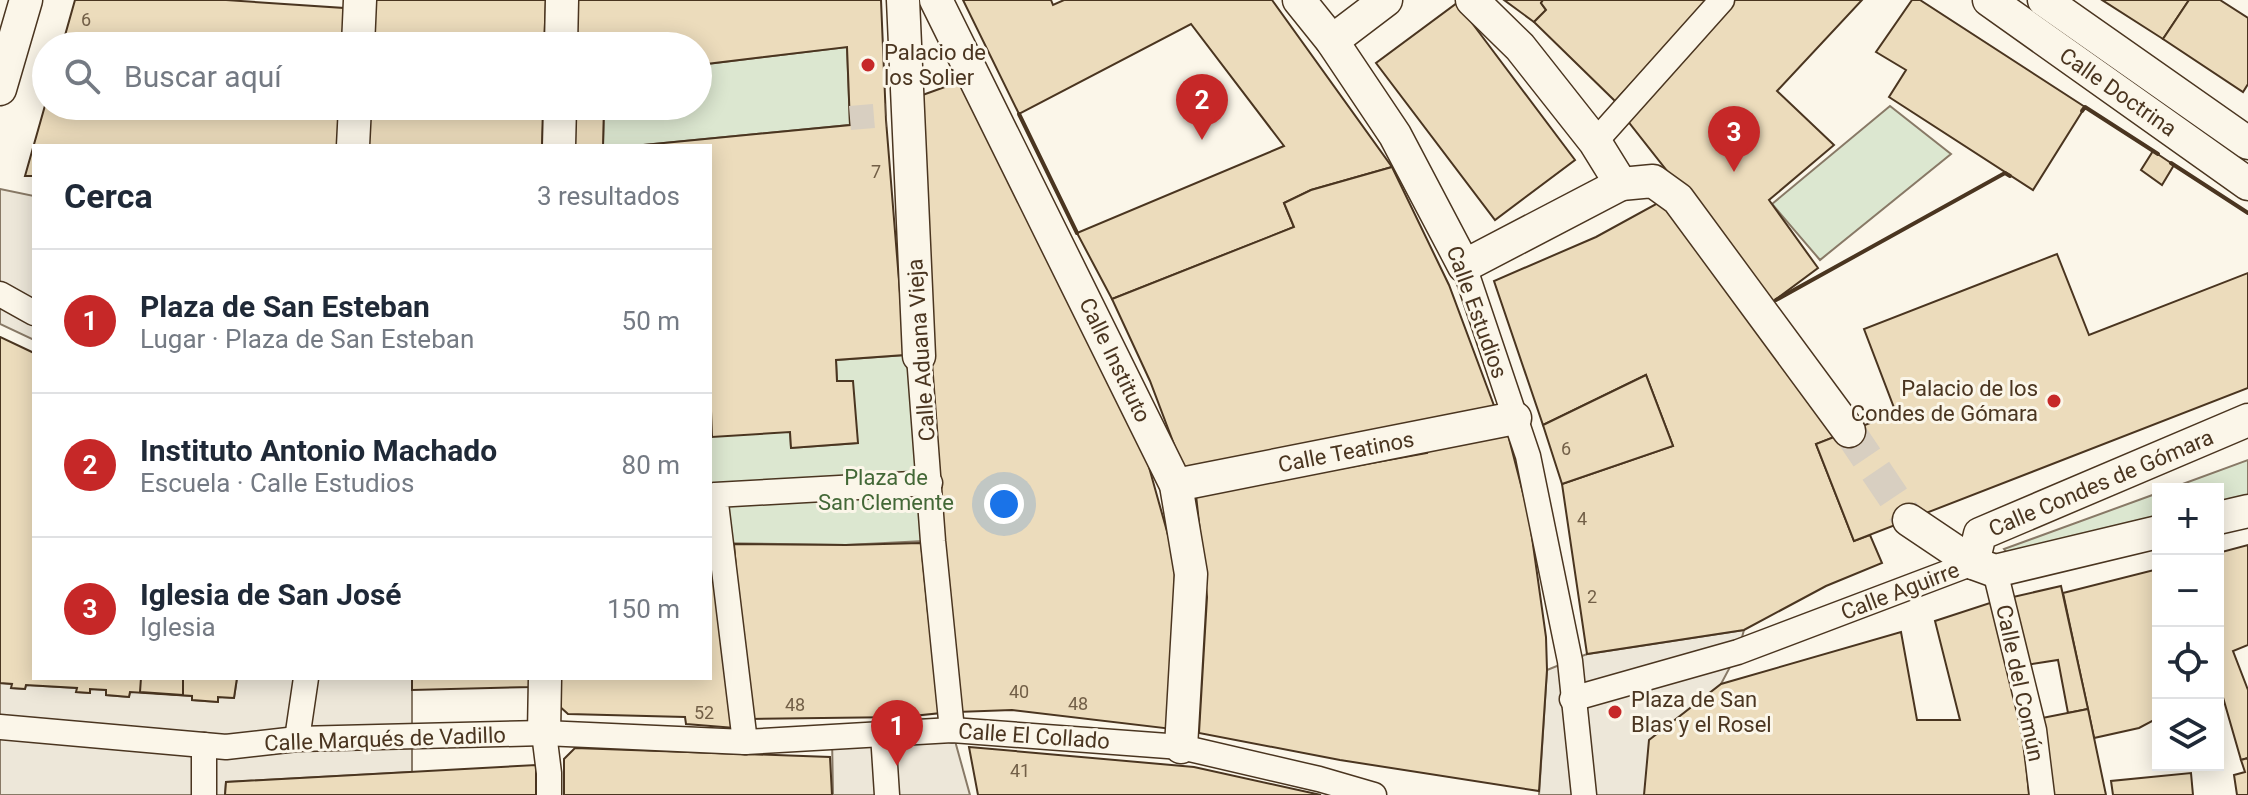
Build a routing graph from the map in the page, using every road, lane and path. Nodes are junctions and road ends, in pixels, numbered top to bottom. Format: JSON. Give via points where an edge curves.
{"nodes":[{"id":1,"x":26,"y":0,"type":"edge"},
{"id":2,"x":562,"y":0,"type":"edge"},
{"id":3,"x":903,"y":0,"type":"edge"},
{"id":4,"x":936,"y":0,"type":"edge"},
{"id":5,"x":1299,"y":0,"type":"edge"},
{"id":6,"x":1386,"y":0,"type":"edge"},
{"id":7,"x":1472,"y":0,"type":"edge"},
{"id":8,"x":1722,"y":0,"type":"edge"},
{"id":9,"x":1989,"y":0,"type":"edge"},
{"id":10,"x":2044,"y":0,"type":"edge"},
{"id":11,"x":356,"y":1,"type":"edge"},
{"id":12,"x":357,"y":32,"type":"edge"},
{"id":13,"x":561,"y":32,"type":"edge"},
{"id":14,"x":1332,"y":41,"type":"junction"},
{"id":15,"x":0,"y":89,"type":"edge"},
{"id":16,"x":354,"y":120,"type":"edge"},
{"id":17,"x":560,"y":120,"type":"edge"},
{"id":18,"x":1595,"y":142,"type":"junction"},
{"id":19,"x":2248,"y":143,"type":"edge"},
{"id":20,"x":353,"y":144,"type":"edge"},
{"id":21,"x":559,"y":144,"type":"edge"},
{"id":22,"x":1621,"y":184,"type":"junction"},
{"id":23,"x":2248,"y":184,"type":"edge"},
{"id":24,"x":1464,"y":266,"type":"junction"},
{"id":25,"x":0,"y":294,"type":"edge"},
{"id":26,"x":32,"y":312,"type":"edge"},
{"id":27,"x":919,"y":356,"type":"joint"},
{"id":28,"x":1515,"y":418,"type":"junction"},
{"id":29,"x":2248,"y":420,"type":"edge"},
{"id":30,"x":1849,"y":431,"type":"tunnel mouth"},
{"id":31,"x":930,"y":483,"type":"junction"},
{"id":32,"x":1176,"y":485,"type":"junction"},
{"id":33,"x":2248,"y":511,"type":"edge"},
{"id":34,"x":2224,"y":517,"type":"edge"},
{"id":35,"x":1909,"y":520,"type":"tunnel mouth"},
{"id":36,"x":2152,"y":533,"type":"edge"},
{"id":37,"x":1984,"y":567,"type":"junction"},
{"id":38,"x":306,"y":680,"type":"edge"},
{"id":39,"x":545,"y":680,"type":"edge"},
{"id":40,"x":1572,"y":699,"type":"junction"},
{"id":41,"x":0,"y":727,"type":"edge"},
{"id":42,"x":952,"y":730,"type":"junction"},
{"id":43,"x":544,"y":733,"type":"junction"},
{"id":44,"x":883,"y":734,"type":"junction"},
{"id":45,"x":297,"y":739,"type":"junction"},
{"id":46,"x":745,"y":742,"type":"junction"},
{"id":47,"x":215,"y":746,"type":"junction"},
{"id":48,"x":1181,"y":747,"type":"junction"},
{"id":49,"x":204,"y":795,"type":"edge"},
{"id":50,"x":549,"y":795,"type":"edge"},
{"id":51,"x":887,"y":795,"type":"edge"},
{"id":52,"x":1374,"y":795,"type":"edge"},
{"id":53,"x":1584,"y":795,"type":"edge"},
{"id":54,"x":2042,"y":795,"type":"edge"}],
"edges":[{"from":1,"to":15,"type":"street"},
{"from":2,"to":13,"type":"street"},
{"from":3,"to":27,"type":"street","name":"Calle Aduana Vieja","via":[[897,114]]},
{"from":4,"to":32,"type":"street","name":"Calle Instituto"},
{"from":5,"to":14,"type":"street","name":"Calle Estudios"},
{"from":6,"to":14,"type":"street"},
{"from":7,"to":18,"type":"street","via":[[1520,47]]},
{"from":8,"to":18,"type":"street"},
{"from":9,"to":23,"type":"street","name":"Calle Doctrina"},
{"from":10,"to":19,"type":"street","name":"Calle Doctrina"},
{"from":11,"to":12,"type":"street"},
{"from":14,"to":24,"type":"street","name":"Calle Estudios","via":[[1395,135]]},
{"from":16,"to":20,"type":"street"},
{"from":17,"to":21,"type":"street"},
{"from":18,"to":22,"type":"street"},
{"from":22,"to":24,"type":"street"},
{"from":22,"to":30,"type":"street","via":[[1653,181],[1678,199]]},
{"from":24,"to":28,"type":"street","name":"Calle Estudios"},
{"from":25,"to":26,"type":"street"},
{"from":27,"to":31,"type":"street","name":"Calle Aduana Vieja"},
{"from":28,"to":32,"type":"street","name":"Calle Teatinos"},
{"from":28,"to":40,"type":"street","name":"Calle Estudios","via":[[1528,456],[1570,661]]},
{"from":29,"to":37,"type":"street","name":"Calle Condes de Gómara","via":[[1980,534]]},
{"from":31,"to":42,"type":"street","name":"Calle Aduana Vieja"},
{"from":31,"to":46,"type":"street","via":[[715,495]]},
{"from":32,"to":48,"type":"street","name":"Calle Instituto","via":[[1191,574]]},
{"from":33,"to":34,"type":"street"},
{"from":35,"to":37,"type":"street"},
{"from":36,"to":37,"type":"street","name":"Calle Aguirre"},
{"from":37,"to":40,"type":"street","name":"Calle Aguirre","via":[[1738,652]]},
{"from":37,"to":54,"type":"street","name":"Calle del Común","via":[[2034,730]]},
{"from":38,"to":45,"type":"street"},
{"from":39,"to":43,"type":"street"},
{"from":40,"to":53,"type":"street"},
{"from":41,"to":47,"type":"street","name":"Calle Marqués de Vadillo"},
{"from":42,"to":44,"type":"street","name":"Calle El Collado"},
{"from":42,"to":48,"type":"street","name":"Calle El Collado"},
{"from":43,"to":45,"type":"street","name":"Calle Marqués de Vadillo"},
{"from":43,"to":46,"type":"street","name":"Calle El Collado"},
{"from":43,"to":50,"type":"street"},
{"from":44,"to":46,"type":"street","name":"Calle El Collado"},
{"from":44,"to":51,"type":"street"},
{"from":45,"to":47,"type":"street","name":"Calle Marqués de Vadillo"},
{"from":47,"to":49,"type":"street"},
{"from":48,"to":52,"type":"street","name":"Calle El Collado"}]}
